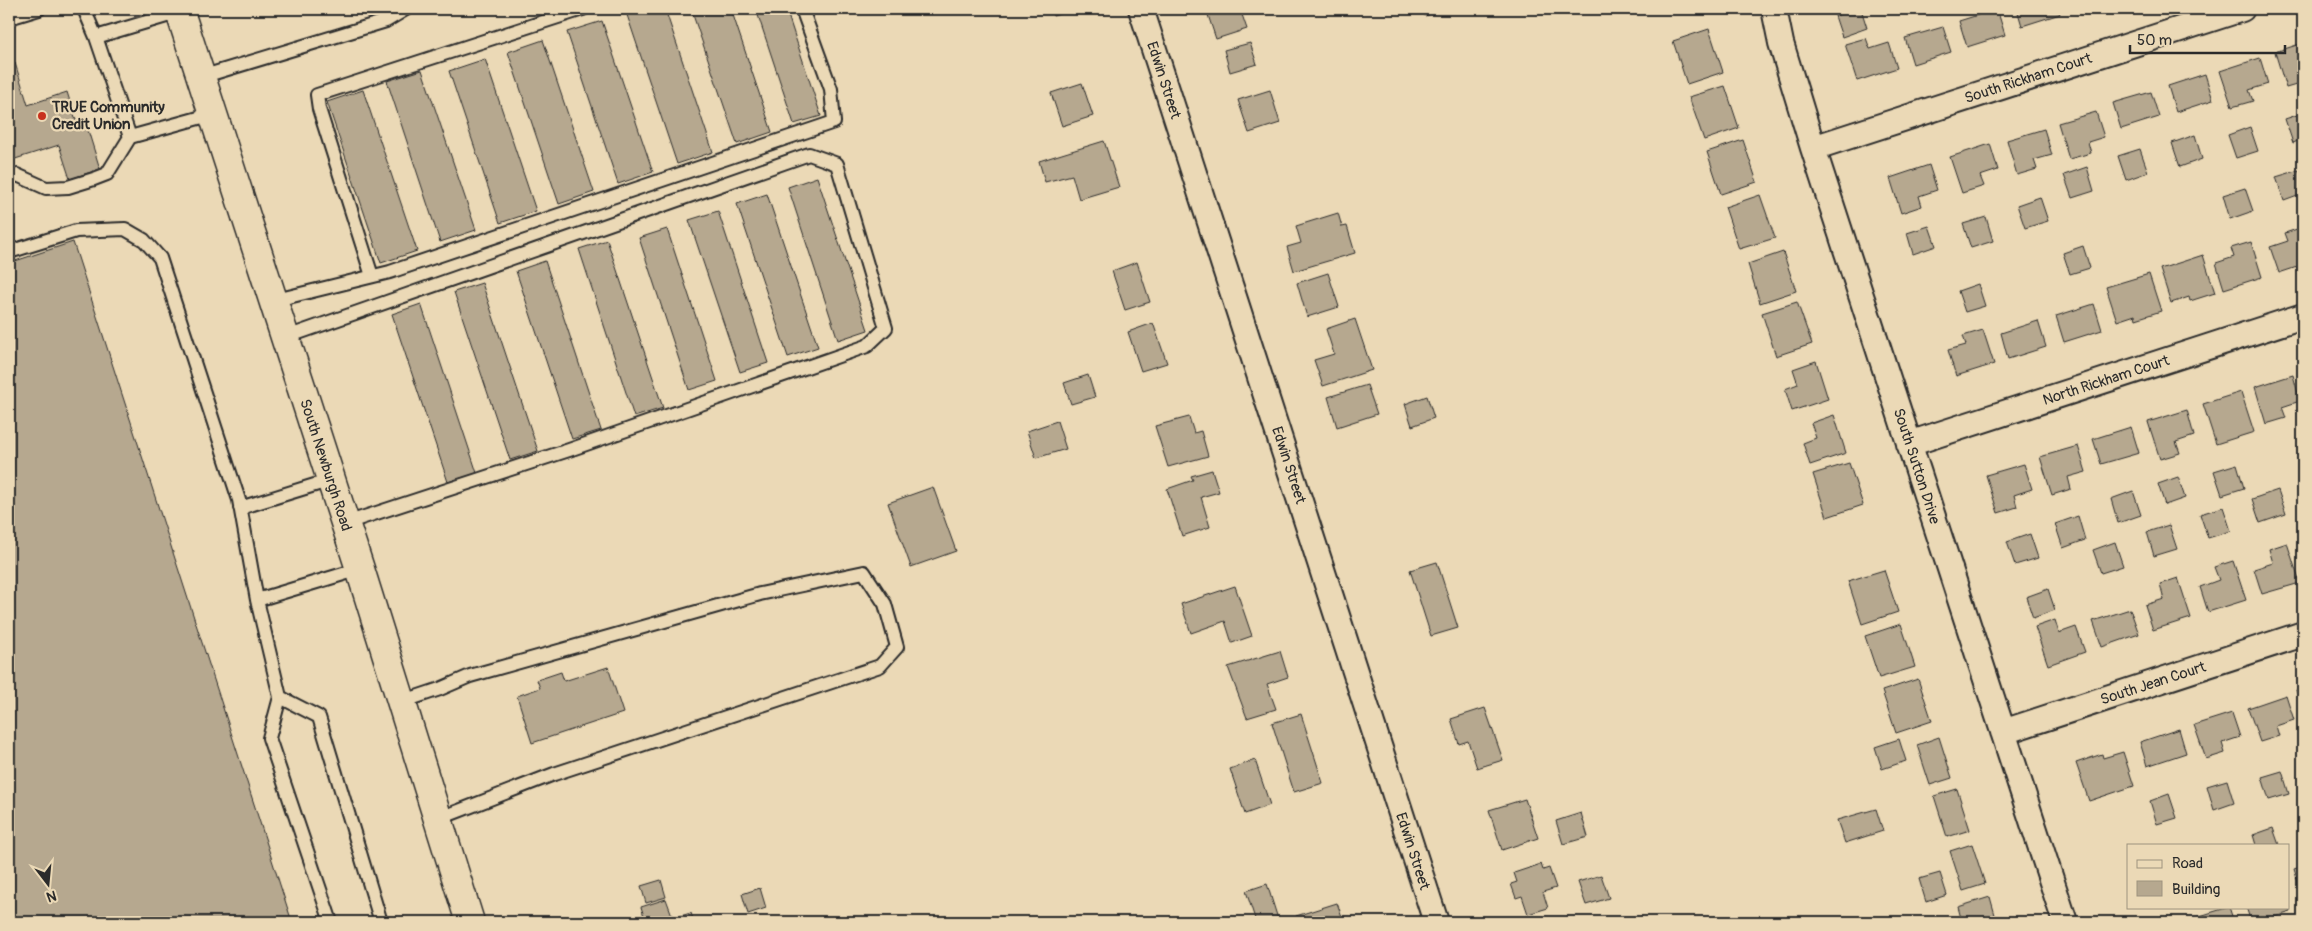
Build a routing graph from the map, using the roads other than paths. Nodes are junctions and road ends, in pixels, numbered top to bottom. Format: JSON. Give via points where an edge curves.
{"nodes":[{"id":1,"x":39,"y":9,"type":"edge"},
{"id":2,"x":84,"y":9,"type":"edge"},
{"id":3,"x":406,"y":9,"type":"edge"},
{"id":4,"x":583,"y":9,"type":"edge"},
{"id":5,"x":802,"y":9,"type":"edge"},
{"id":6,"x":1141,"y":9,"type":"edge"},
{"id":7,"x":1774,"y":9,"type":"edge"},
{"id":8,"x":2242,"y":9,"type":"edge"},
{"id":9,"x":179,"y":10,"type":"edge"},
{"id":10,"x":9,"y":18,"type":"edge"},
{"id":11,"x":96,"y":37,"type":"junction"},
{"id":12,"x":201,"y":77,"type":"junction"},
{"id":13,"x":213,"y":114,"type":"junction"},
{"id":14,"x":130,"y":137,"type":"junction"},
{"id":15,"x":1813,"y":148,"type":"junction"},
{"id":16,"x":9,"y":178,"type":"edge"},
{"id":17,"x":9,"y":252,"type":"edge"},
{"id":18,"x":372,"y":276,"type":"junction"},
{"id":19,"x":272,"y":301,"type":"junction"},
{"id":20,"x":2303,"y":316,"type":"edge"},
{"id":21,"x":284,"y":338,"type":"junction"},
{"id":22,"x":1909,"y":444,"type":"junction"},
{"id":23,"x":332,"y":480,"type":"junction"},
{"id":24,"x":240,"y":508,"type":"junction"},
{"id":25,"x":346,"y":523,"type":"junction"},
{"id":26,"x":360,"y":569,"type":"junction"},
{"id":27,"x":257,"y":600,"type":"junction"},
{"id":28,"x":2303,"y":634,"type":"edge"},
{"id":29,"x":280,"y":697,"type":"junction"},
{"id":30,"x":401,"y":702,"type":"junction"},
{"id":31,"x":2003,"y":732,"type":"junction"},
{"id":32,"x":438,"y":819,"type":"junction"},
{"id":33,"x":331,"y":922,"type":"edge"},
{"id":34,"x":381,"y":922,"type":"edge"},
{"id":35,"x":470,"y":922,"type":"edge"},
{"id":36,"x":1436,"y":922,"type":"edge"},
{"id":37,"x":2065,"y":922,"type":"edge"}],
"edges":[{"from":1,"to":10,"type":"lane"},
{"from":2,"to":11,"type":"lane"},
{"from":3,"to":12,"type":"lane","via":[[386,21]]},
{"from":4,"to":18,"type":"lane","via":[[317,95]]},
{"from":5,"to":18,"type":"lane","via":[[831,89],[834,122]]},
{"from":6,"to":36,"type":"street","name":"Edwin Street"},
{"from":7,"to":15,"type":"street","name":"South Sutton Drive"},
{"from":8,"to":15,"type":"street","name":"South Rickham Court"},
{"from":9,"to":11,"type":"lane"},
{"from":9,"to":12,"type":"main road","name":"South Newburgh Road"},
{"from":11,"to":14,"type":"lane"},
{"from":12,"to":13,"type":"main road","name":"South Newburgh Road"},
{"from":13,"to":14,"type":"lane"},
{"from":13,"to":19,"type":"main road","name":"South Newburgh Road"},
{"from":14,"to":16,"type":"lane","via":[[107,174],[94,179],[68,187],[46,188],[18,175]]},
{"from":15,"to":22,"type":"street","name":"South Sutton Drive"},
{"from":17,"to":24,"type":"lane","via":[[76,231],[125,229],[144,240],[160,258]]},
{"from":18,"to":19,"type":"lane"},
{"from":19,"to":21,"type":"main road","name":"South Newburgh Road"},
{"from":20,"to":22,"type":"street","name":"North Rickham Court"},
{"from":21,"to":23,"type":"main road","name":"South Newburgh Road"},
{"from":21,"to":25,"type":"lane","via":[[809,154],[836,164],[886,328],[867,346],[569,450]]},
{"from":22,"to":31,"type":"street","name":"South Sutton Drive"},
{"from":23,"to":24,"type":"lane"},
{"from":23,"to":25,"type":"main road","name":"South Newburgh Road"},
{"from":24,"to":27,"type":"lane"},
{"from":25,"to":26,"type":"main road","name":"South Newburgh Road"},
{"from":26,"to":27,"type":"lane"},
{"from":26,"to":30,"type":"main road","name":"South Newburgh Road"},
{"from":27,"to":29,"type":"lane"},
{"from":28,"to":31,"type":"street","name":"South Jean Court"},
{"from":29,"to":33,"type":"lane","via":[[269,738]]},
{"from":29,"to":34,"type":"lane","via":[[319,716]]},
{"from":30,"to":32,"type":"main road","name":"South Newburgh Road"},
{"from":30,"to":32,"type":"lane","via":[[440,690],[470,676],[760,594],[864,572],[885,604],[897,647],[880,666],[554,774]]},
{"from":31,"to":37,"type":"street","name":"South Sutton Drive"},
{"from":32,"to":35,"type":"main road","name":"South Newburgh Road"}]}
